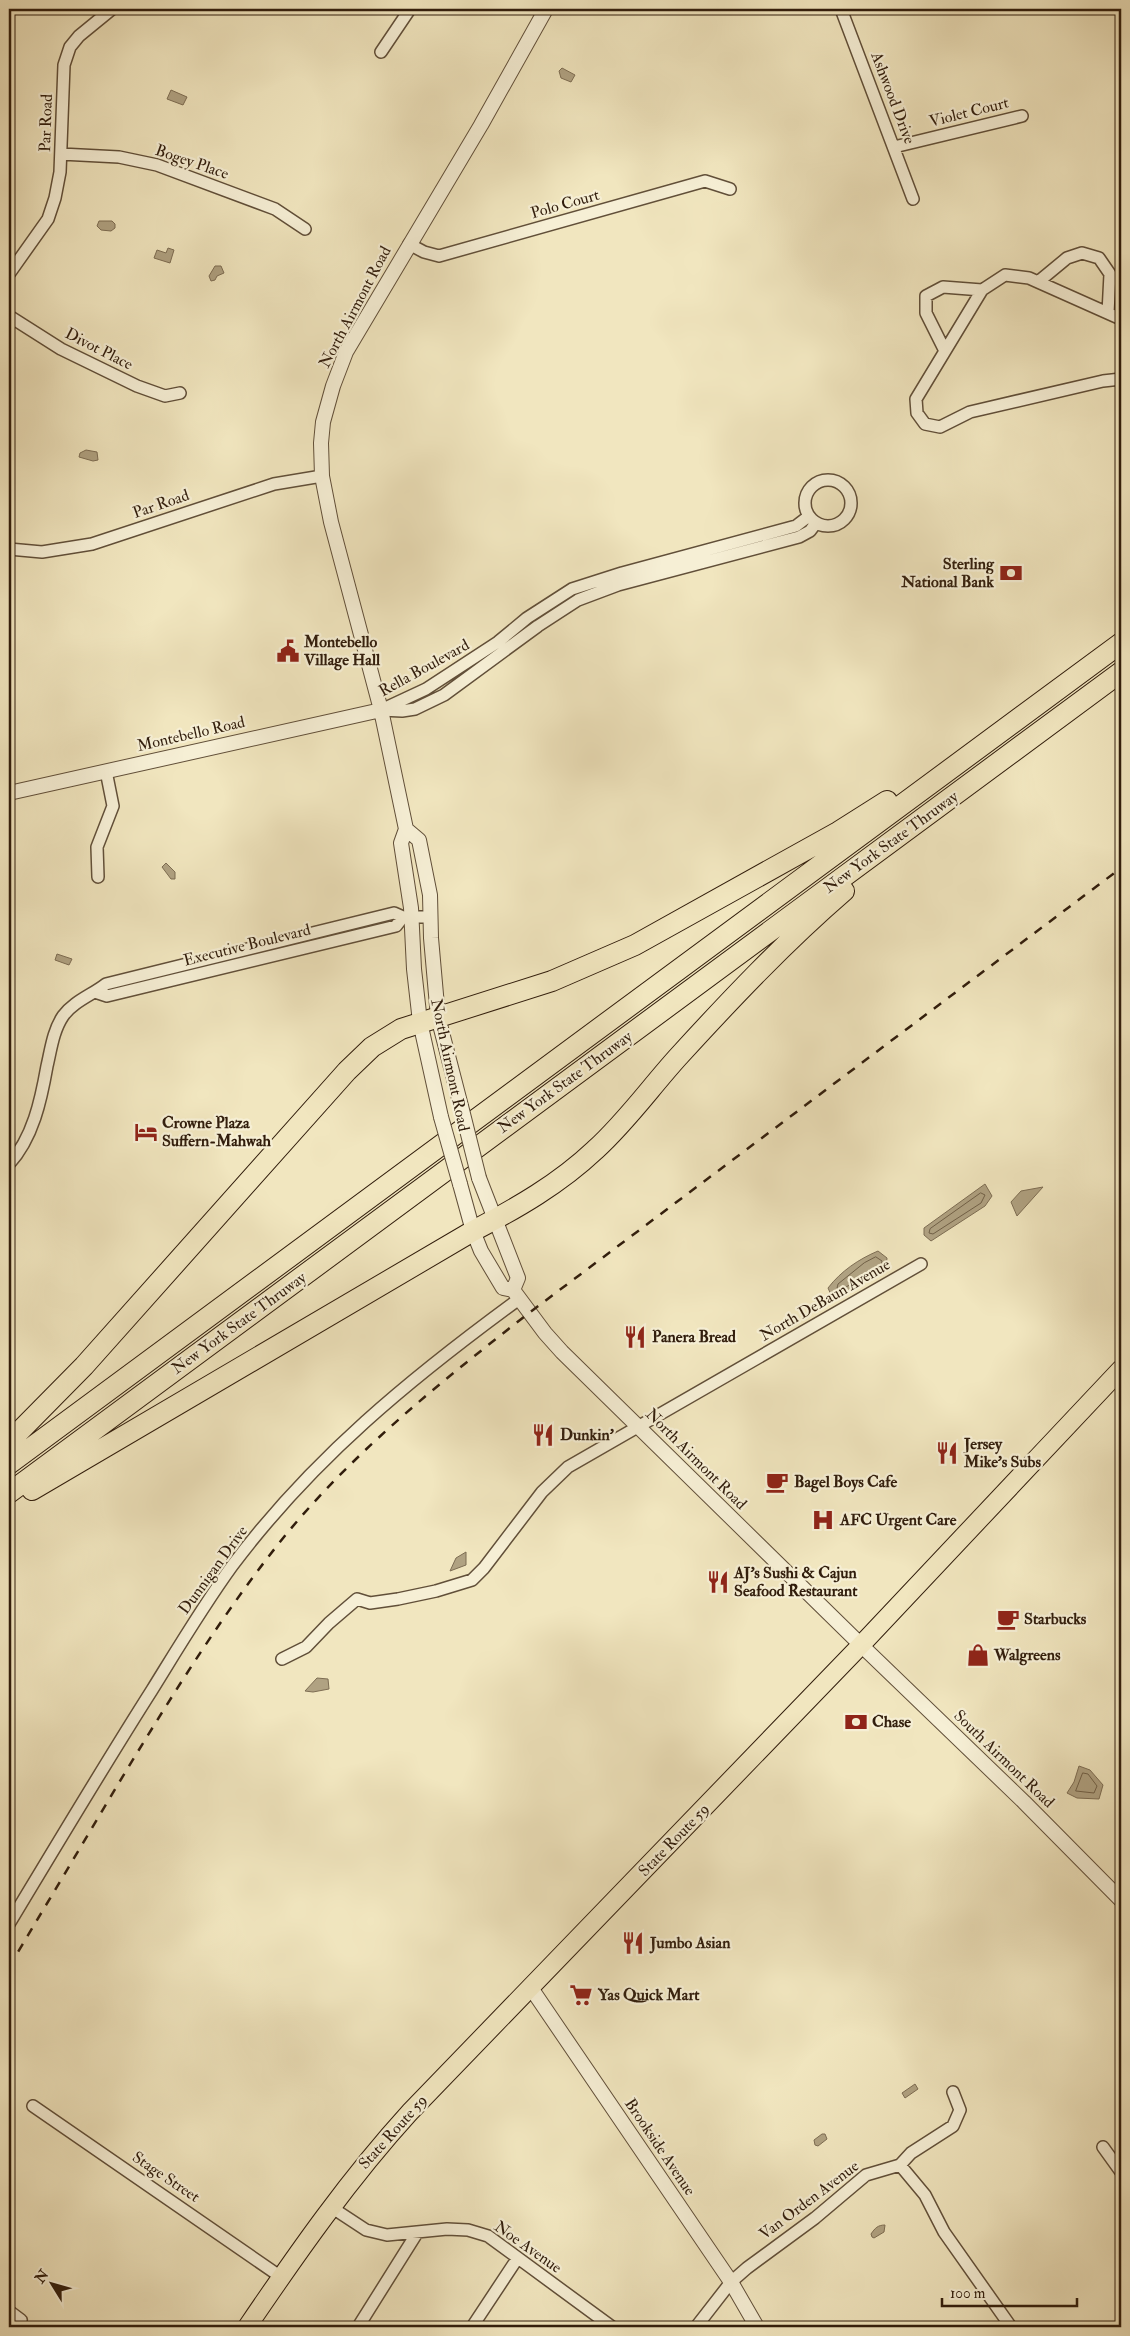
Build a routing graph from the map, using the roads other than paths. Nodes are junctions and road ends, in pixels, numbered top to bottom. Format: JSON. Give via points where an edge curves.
{"nodes":[{"id":1,"x":112,"y":9,"type":"edge"},
{"id":2,"x":410,"y":9,"type":"edge"},
{"id":3,"x":842,"y":9,"type":"edge"},
{"id":4,"x":544,"y":10,"type":"edge"},
{"id":5,"x":380,"y":52,"type":"dead end"},
{"id":6,"x":1022,"y":116,"type":"dead end"},
{"id":7,"x":894,"y":147,"type":"junction"},
{"id":8,"x":61,"y":154,"type":"junction"},
{"id":9,"x":730,"y":189,"type":"dead end"},
{"id":10,"x":913,"y":199,"type":"dead end"},
{"id":11,"x":305,"y":228,"type":"dead end"},
{"id":12,"x":409,"y":244,"type":"junction"},
{"id":13,"x":9,"y":274,"type":"edge"},
{"id":14,"x":1038,"y":282,"type":"junction"},
{"id":15,"x":982,"y":290,"type":"junction"},
{"id":16,"x":1108,"y":313,"type":"junction"},
{"id":17,"x":9,"y":316,"type":"edge"},
{"id":18,"x":1121,"y":319,"type":"edge"},
{"id":19,"x":945,"y":351,"type":"junction"},
{"id":20,"x":1121,"y":379,"type":"edge"},
{"id":21,"x":180,"y":393,"type":"dead end"},
{"id":22,"x":322,"y":476,"type":"junction"},
{"id":23,"x":812,"y":519,"type":"dead end"},
{"id":24,"x":9,"y":550,"type":"edge"},
{"id":25,"x":716,"y":553,"type":"junction"},
{"id":26,"x":572,"y":589,"type":"junction"},
{"id":27,"x":576,"y":601,"type":"junction"},
{"id":28,"x":1121,"y":643,"type":"edge"},
{"id":29,"x":502,"y":646,"type":"junction"},
{"id":30,"x":1121,"y":672,"type":"edge"},
{"id":31,"x":1040,"y":703,"type":"junction"},
{"id":32,"x":381,"y":710,"type":"junction"},
{"id":33,"x":1053,"y":722,"type":"junction"},
{"id":34,"x":106,"y":771,"type":"junction"},
{"id":35,"x":9,"y":793,"type":"edge"},
{"id":36,"x":406,"y":829,"type":"junction"},
{"id":37,"x":98,"y":877,"type":"dead end"},
{"id":38,"x":407,"y":917,"type":"junction"},
{"id":39,"x":430,"y":917,"type":"junction"},
{"id":40,"x":429,"y":1019,"type":"junction"},
{"id":41,"x":9,"y":1164,"type":"edge"},
{"id":42,"x":494,"y":1220,"type":"junction"},
{"id":43,"x":473,"y":1231,"type":"junction"},
{"id":44,"x":921,"y":1264,"type":"dead end"},
{"id":45,"x":516,"y":1295,"type":"junction"},
{"id":46,"x":1119,"y":1377,"type":"edge"},
{"id":47,"x":638,"y":1426,"type":"junction"},
{"id":48,"x":9,"y":1442,"type":"edge"},
{"id":49,"x":9,"y":1464,"type":"edge"},
{"id":50,"x":9,"y":1493,"type":"edge"},
{"id":51,"x":9,"y":1505,"type":"edge"},
{"id":52,"x":861,"y":1645,"type":"junction"},
{"id":53,"x":282,"y":1659,"type":"dead end"},
{"id":54,"x":1121,"y":1900,"type":"edge"},
{"id":55,"x":9,"y":1924,"type":"edge"},
{"id":56,"x":531,"y":1988,"type":"junction"},
{"id":57,"x":953,"y":2092,"type":"dead end"},
{"id":58,"x":33,"y":2106,"type":"dead end"},
{"id":59,"x":1103,"y":2147,"type":"dead end"},
{"id":60,"x":900,"y":2166,"type":"junction"},
{"id":61,"x":1121,"y":2172,"type":"edge"},
{"id":62,"x":330,"y":2206,"type":"junction"},
{"id":63,"x":418,"y":2233,"type":"junction"},
{"id":64,"x":517,"y":2259,"type":"junction"},
{"id":65,"x":281,"y":2277,"type":"junction"},
{"id":66,"x":731,"y":2282,"type":"junction"},
{"id":67,"x":9,"y":2312,"type":"edge"},
{"id":68,"x":18,"y":2327,"type":"edge"},
{"id":69,"x":247,"y":2327,"type":"edge"},
{"id":70,"x":358,"y":2327,"type":"edge"},
{"id":71,"x":472,"y":2327,"type":"edge"},
{"id":72,"x":612,"y":2327,"type":"edge"},
{"id":73,"x":696,"y":2327,"type":"edge"},
{"id":74,"x":757,"y":2327,"type":"edge"},
{"id":75,"x":1011,"y":2327,"type":"edge"}],
"edges":[{"from":1,"to":8,"type":"street","name":"Par Road","via":[[86,29],[70,47],[64,65]]},
{"from":2,"to":5,"type":"street"},
{"from":3,"to":7,"type":"street","name":"Ashwood Drive"},
{"from":4,"to":12,"type":"street","name":"North Airmont Road","via":[[481,125]]},
{"from":6,"to":7,"type":"street","name":"Violet Court"},
{"from":7,"to":10,"type":"street","name":"Ashwood Drive"},
{"from":8,"to":11,"type":"street","name":"Bogey Place","via":[[119,157],[158,165],[275,209]]},
{"from":8,"to":13,"type":"street","name":"Par Road","via":[[48,219]]},
{"from":9,"to":12,"type":"street","name":"Polo Court","via":[[705,181],[439,256]]},
{"from":12,"to":22,"type":"street","name":"North Airmont Road","via":[[346,352],[336,376],[323,422]]},
{"from":14,"to":15,"type":"street","via":[[1006,276]]},
{"from":14,"to":16,"type":"street"},
{"from":14,"to":16,"type":"street","via":[[1068,258],[1082,253],[1099,258],[1110,274]]},
{"from":15,"to":19,"type":"street"},
{"from":15,"to":19,"type":"street","via":[[943,288],[926,296],[926,313]]},
{"from":16,"to":18,"type":"street"},
{"from":17,"to":21,"type":"street","name":"Divot Place","via":[[62,349],[137,386],[164,396]]},
{"from":19,"to":20,"type":"street","via":[[916,399],[916,413],[925,424],[940,427],[970,412]]},
{"from":22,"to":24,"type":"street","name":"Par Road","via":[[274,484],[92,544],[42,552]]},
{"from":22,"to":32,"type":"street","name":"North Airmont Road","via":[[331,522]]},
{"from":23,"to":25,"type":"street","name":"Rella Boulevard","via":[[810,531],[799,537]]},
{"from":25,"to":26,"type":"street","name":"Rella Boulevard"},
{"from":25,"to":27,"type":"street","name":"Rella Boulevard"},
{"from":26,"to":27,"type":"street"},
{"from":26,"to":29,"type":"street","name":"Rella Boulevard","via":[[527,618]]},
{"from":27,"to":29,"type":"street","name":"Rella Boulevard"},
{"from":28,"to":31,"type":"highway","name":"New York State Thruway"},
{"from":29,"to":32,"type":"street","name":"Rella Boulevard","via":[[444,695],[415,709]]},
{"from":30,"to":33,"type":"highway","name":"New York State Thruway"},
{"from":31,"to":40,"type":"highway","via":[[838,832],[635,945],[552,981]]},
{"from":31,"to":49,"type":"highway","name":"New York State Thruway"},
{"from":32,"to":34,"type":"street","name":"Montebello Road"},
{"from":32,"to":36,"type":"street","name":"North Airmont Road"},
{"from":33,"to":42,"type":"highway","via":[[797,933],[742,988],[595,1150],[537,1196]]},
{"from":33,"to":50,"type":"highway","name":"New York State Thruway"},
{"from":34,"to":35,"type":"street","name":"Montebello Road"},
{"from":34,"to":37,"type":"street","via":[[113,806],[97,847]]},
{"from":36,"to":38,"type":"street","name":"North Airmont Road","via":[[401,843]]},
{"from":36,"to":39,"type":"street","name":"North Airmont Road","via":[[419,840],[430,895]]},
{"from":38,"to":39,"type":"street","name":"Executive Boulevard"},
{"from":38,"to":40,"type":"street","name":"North Airmont Road"},
{"from":38,"to":41,"type":"street","name":"Executive Boulevard","via":[[394,913],[106,984],[80,1000],[56,1027],[34,1122]]},
{"from":39,"to":40,"type":"street","name":"North Airmont Road"},
{"from":40,"to":42,"type":"street","name":"North Airmont Road","bridge":true,"via":[[461,1106],[479,1178]]},
{"from":40,"to":43,"type":"street","name":"North Airmont Road","bridge":true,"via":[[441,1117]]},
{"from":40,"to":48,"type":"highway","via":[[386,1038],[359,1058],[84,1366]]},
{"from":42,"to":43,"type":"highway"},
{"from":42,"to":45,"type":"street","name":"North Airmont Road","via":[[518,1278]]},
{"from":43,"to":45,"type":"street","name":"North Airmont Road","via":[[503,1288]]},
{"from":43,"to":51,"type":"highway"},
{"from":44,"to":47,"type":"street","name":"North DeBaun Avenue"},
{"from":45,"to":47,"type":"street","name":"North Airmont Road","via":[[562,1352]]},
{"from":45,"to":55,"type":"street","name":"Dunnigan Drive","via":[[382,1405],[312,1474],[233,1565]]},
{"from":46,"to":52,"type":"main road","name":"State Route 59"},
{"from":47,"to":52,"type":"street","name":"North Airmont Road"},
{"from":47,"to":53,"type":"street","name":"North DeBaun Avenue","via":[[568,1467],[542,1492],[472,1580],[398,1599],[370,1603],[357,1599],[306,1647]]},
{"from":52,"to":54,"type":"street","name":"South Airmont Road"},
{"from":52,"to":56,"type":"main road","name":"State Route 59"},
{"from":56,"to":62,"type":"main road","name":"State Route 59","via":[[410,2112]]},
{"from":56,"to":66,"type":"street","name":"Brookside Avenue"},
{"from":57,"to":60,"type":"street","via":[[960,2110],[953,2126],[912,2152]]},
{"from":58,"to":65,"type":"street","name":"Stage Street"},
{"from":59,"to":61,"type":"street"},
{"from":60,"to":66,"type":"street","name":"Van Orden Avenue","via":[[866,2175]]},
{"from":60,"to":75,"type":"street","via":[[925,2195],[944,2232]]},
{"from":62,"to":63,"type":"street","name":"Noe Avenue","via":[[366,2230],[387,2235]]},
{"from":62,"to":65,"type":"main road","name":"State Route 59"},
{"from":63,"to":64,"type":"street","name":"Noe Avenue","via":[[468,2230],[488,2236]]},
{"from":63,"to":70,"type":"street"},
{"from":64,"to":71,"type":"street"},
{"from":64,"to":72,"type":"street","name":"Noe Avenue"},
{"from":65,"to":69,"type":"main road","name":"State Route 59"},
{"from":66,"to":73,"type":"street","name":"Van Orden Avenue"},
{"from":66,"to":74,"type":"street","name":"Brookside Avenue"},
{"from":67,"to":68,"type":"street","via":[[22,2320]]}]}
